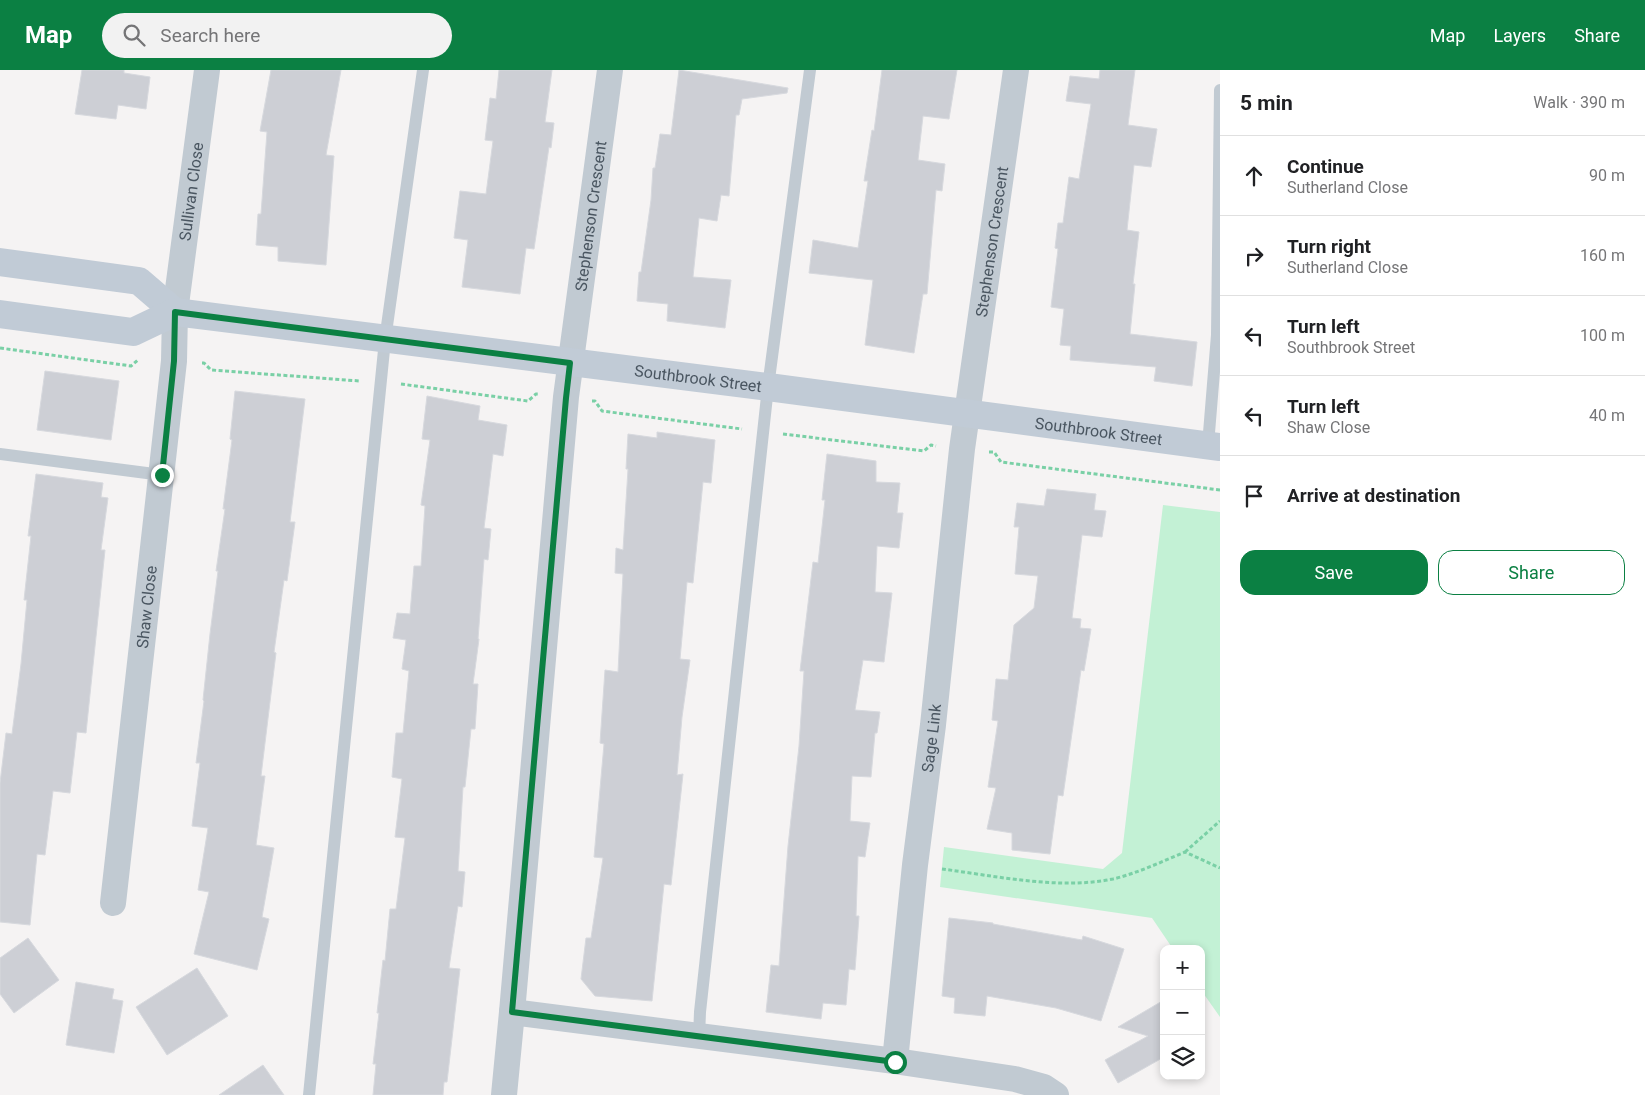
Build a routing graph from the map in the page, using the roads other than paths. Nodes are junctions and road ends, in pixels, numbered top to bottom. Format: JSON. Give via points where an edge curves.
{"nodes":[{"id":1,"x":207,"y":70,"type":"edge"},
{"id":2,"x":423,"y":70,"type":"edge"},
{"id":3,"x":610,"y":70,"type":"edge"},
{"id":4,"x":810,"y":70,"type":"edge"},
{"id":5,"x":1016,"y":70,"type":"edge"},
{"id":6,"x":1220,"y":90,"type":"edge"},
{"id":7,"x":0,"y":262,"type":"edge"},
{"id":8,"x":175,"y":312,"type":"junction"},
{"id":9,"x":0,"y":314,"type":"edge"},
{"id":10,"x":386,"y":340,"type":"junction"},
{"id":11,"x":570,"y":363,"type":"junction"},
{"id":12,"x":768,"y":387,"type":"junction"},
{"id":13,"x":967,"y":414,"type":"junction"},
{"id":14,"x":1214,"y":446,"type":"edge"},
{"id":15,"x":0,"y":454,"type":"edge"},
{"id":16,"x":162,"y":475,"type":"junction"},
{"id":17,"x":113,"y":903,"type":"dead end"},
{"id":18,"x":512,"y":1012,"type":"junction"},
{"id":19,"x":699,"y":1037,"type":"junction"},
{"id":20,"x":895,"y":1062,"type":"junction"},
{"id":21,"x":309,"y":1095,"type":"edge"},
{"id":22,"x":504,"y":1095,"type":"edge"},
{"id":23,"x":1056,"y":1095,"type":"edge"}],
"edges":[{"from":1,"to":8,"type":"street","name":"Sullivan Close"},
{"from":2,"to":10,"type":"lane"},
{"from":3,"to":11,"type":"street","name":"Stephenson Crescent"},
{"from":4,"to":12,"type":"lane"},
{"from":5,"to":13,"type":"street","name":"Stephenson Crescent"},
{"from":6,"to":14,"type":"lane"},
{"from":7,"to":8,"type":"street","via":[[139,281]]},
{"from":8,"to":9,"type":"street","via":[[132,332]]},
{"from":8,"to":10,"type":"street","name":"Southbrook Street"},
{"from":8,"to":16,"type":"street","name":"Shaw Close","via":[[174,361]]},
{"from":10,"to":11,"type":"street","name":"Southbrook Street"},
{"from":10,"to":21,"type":"lane"},
{"from":11,"to":12,"type":"street","name":"Southbrook Street"},
{"from":11,"to":18,"type":"street","name":"Stephenson Crescent"},
{"from":12,"to":13,"type":"street","name":"Southbrook Street"},
{"from":12,"to":19,"type":"lane"},
{"from":13,"to":14,"type":"street","name":"Southbrook Street"},
{"from":13,"to":20,"type":"street","name":"Sage Link"},
{"from":15,"to":16,"type":"lane"},
{"from":16,"to":17,"type":"street","name":"Shaw Close"},
{"from":18,"to":19,"type":"street"},
{"from":18,"to":22,"type":"street","name":"Stephenson Crescent"},
{"from":19,"to":20,"type":"street"},
{"from":20,"to":23,"type":"street","via":[[1015,1079],[1044,1087]]}]}
